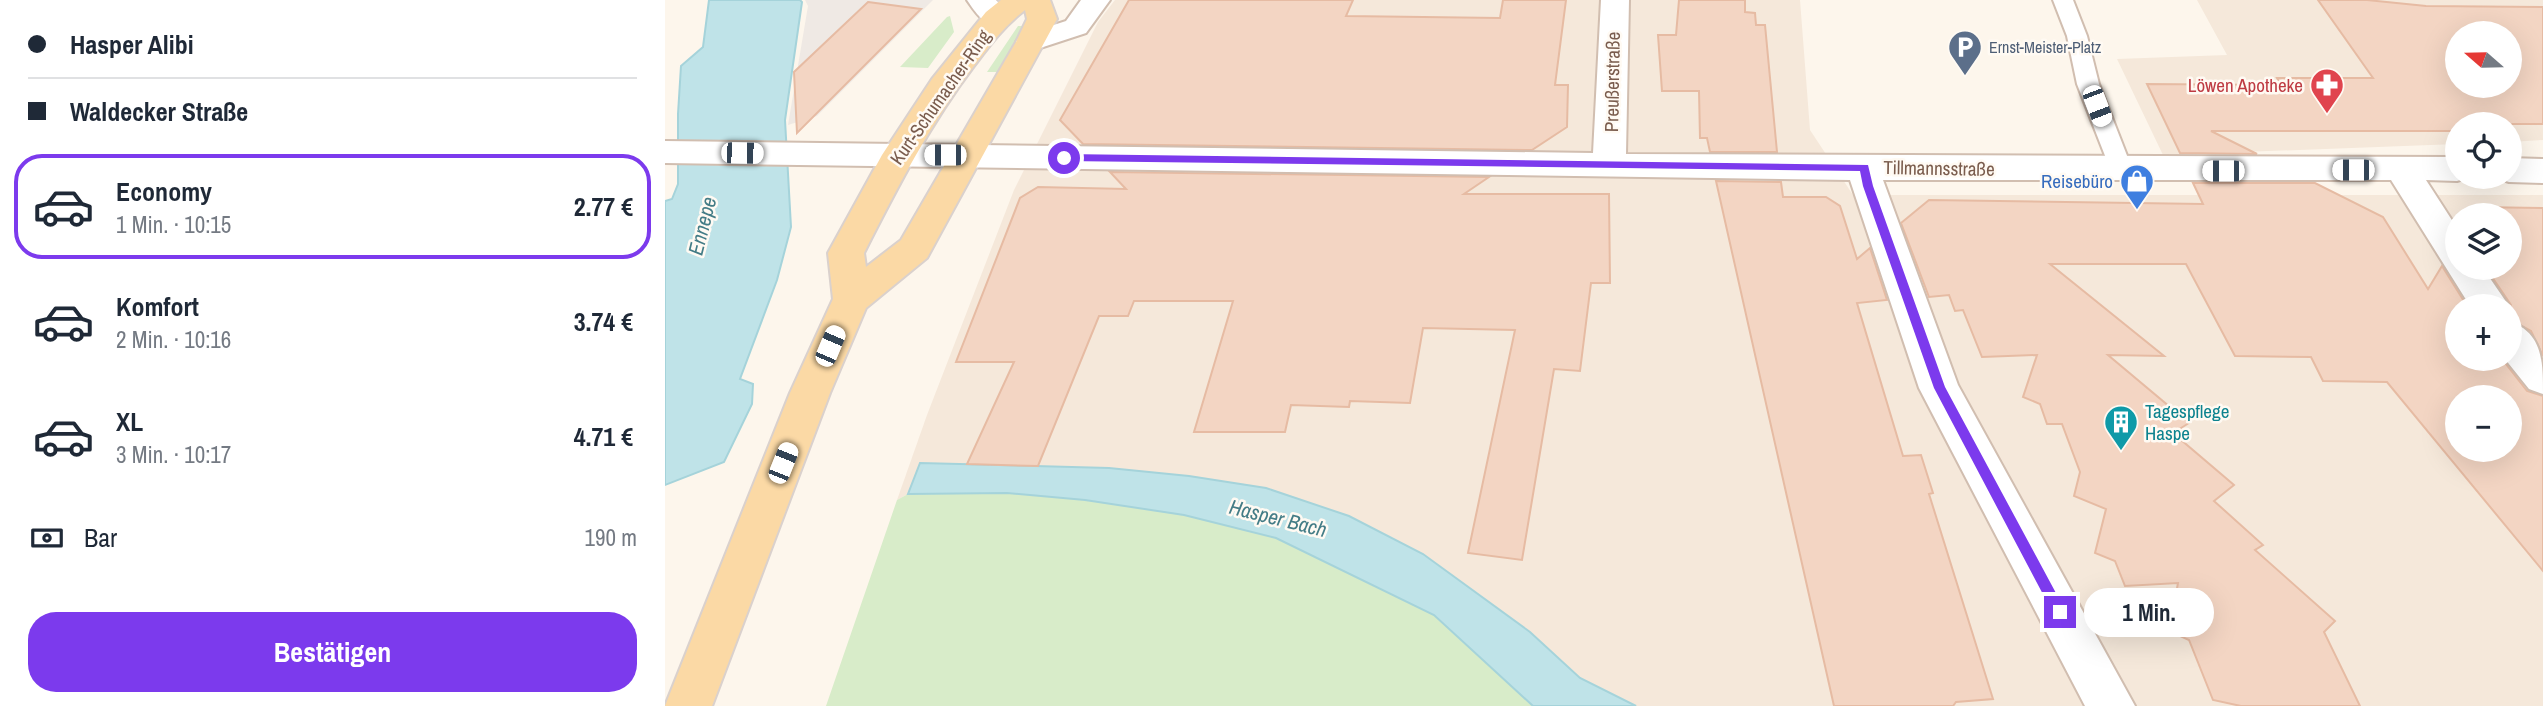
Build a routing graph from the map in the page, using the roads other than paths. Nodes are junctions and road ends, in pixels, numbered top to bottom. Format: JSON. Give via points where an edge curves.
{"nodes":[{"id":1,"x":1036,"y":0,"type":"edge"},
{"id":2,"x":1096,"y":0,"type":"edge"},
{"id":3,"x":1615,"y":0,"type":"edge"},
{"id":4,"x":2063,"y":0,"type":"edge"},
{"id":5,"x":999,"y":6,"type":"edge"},
{"id":6,"x":1031,"y":42,"type":"junction"},
{"id":7,"x":665,"y":152,"type":"edge"},
{"id":8,"x":898,"y":155,"type":"junction"},
{"id":9,"x":968,"y":156,"type":"junction"},
{"id":10,"x":1609,"y":165,"type":"junction"},
{"id":11,"x":1864,"y":168,"type":"junction"},
{"id":12,"x":2401,"y":169,"type":"junction"},
{"id":13,"x":2445,"y":169,"type":"edge"},
{"id":14,"x":2522,"y":170,"type":"edge"},
{"id":15,"x":2122,"y":171,"type":"junction"},
{"id":16,"x":2543,"y":171,"type":"edge"},
{"id":17,"x":2445,"y":238,"type":"edge"},
{"id":18,"x":851,"y":299,"type":"junction"},
{"id":19,"x":2522,"y":352,"type":"edge"},
{"id":20,"x":2543,"y":378,"type":"edge"},
{"id":21,"x":2109,"y":702,"type":"edge"},
{"id":22,"x":688,"y":706,"type":"edge"}],
"edges":[{"from":1,"to":6,"type":"main road","via":[[1042,19]]},
{"from":2,"to":6,"type":"street","via":[[1076,27]]},
{"from":3,"to":10,"type":"street","name":"Preußerstraße"},
{"from":4,"to":15,"type":"lane","via":[[2088,84]]},
{"from":5,"to":8,"type":"main road","name":"Kurt-Schumacher-Ring"},
{"from":6,"to":9,"type":"main road"},
{"from":7,"to":8,"type":"street","name":"Tillmannsstraße"},
{"from":8,"to":9,"type":"street","name":"Tillmannsstraße"},
{"from":8,"to":18,"type":"main road","name":"Kurt-Schumacher-Ring","via":[[846,253]]},
{"from":9,"to":10,"type":"street","name":"Tillmannsstraße"},
{"from":9,"to":18,"type":"main road","via":[[914,248]]},
{"from":10,"to":11,"type":"street","name":"Tillmannsstraße"},
{"from":11,"to":15,"type":"street","name":"Tillmannsstraße"},
{"from":11,"to":21,"type":"street","via":[[1939,388]]},
{"from":12,"to":13,"type":"street","name":"Tillmannsstraße"},
{"from":12,"to":15,"type":"street","name":"Tillmannsstraße"},
{"from":12,"to":17,"type":"street"},
{"from":14,"to":16,"type":"street"},
{"from":18,"to":22,"type":"main road"},
{"from":19,"to":20,"type":"street"}]}
